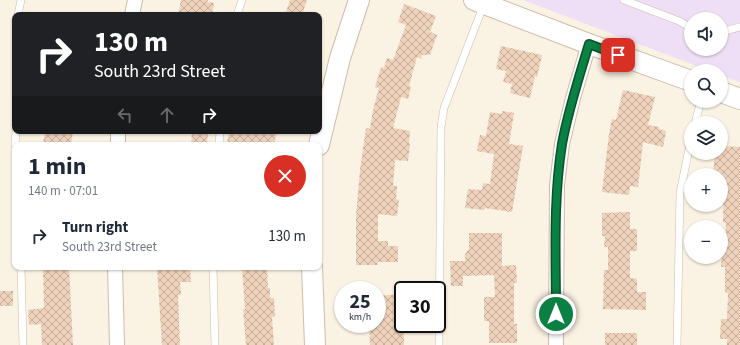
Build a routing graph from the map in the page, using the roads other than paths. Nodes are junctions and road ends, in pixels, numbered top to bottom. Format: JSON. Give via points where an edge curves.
{"nodes":[{"id":1,"x":21,"y":0,"type":"edge"},
{"id":2,"x":135,"y":0,"type":"edge"},
{"id":3,"x":242,"y":0,"type":"edge"},
{"id":4,"x":359,"y":0,"type":"edge"},
{"id":5,"x":624,"y":0,"type":"edge"},
{"id":6,"x":479,"y":2,"type":"edge"},
{"id":7,"x":19,"y":12,"type":"edge"},
{"id":8,"x":133,"y":12,"type":"edge"},
{"id":9,"x":238,"y":12,"type":"edge"},
{"id":10,"x":684,"y":24,"type":"edge"},
{"id":11,"x":740,"y":27,"type":"edge"},
{"id":12,"x":728,"y":30,"type":"edge"},
{"id":13,"x":589,"y":44,"type":"junction"},
{"id":14,"x":684,"y":79,"type":"edge"},
{"id":15,"x":728,"y":95,"type":"edge"},
{"id":16,"x":740,"y":99,"type":"edge"},
{"id":17,"x":322,"y":133,"type":"edge"},
{"id":18,"x":687,"y":160,"type":"edge"},
{"id":19,"x":21,"y":270,"type":"edge"},
{"id":20,"x":115,"y":270,"type":"edge"},
{"id":21,"x":213,"y":270,"type":"edge"},
{"id":22,"x":312,"y":270,"type":"edge"},
{"id":23,"x":24,"y":345,"type":"edge"},
{"id":24,"x":117,"y":345,"type":"edge"},
{"id":25,"x":215,"y":345,"type":"edge"},
{"id":26,"x":315,"y":345,"type":"edge"},
{"id":27,"x":439,"y":345,"type":"edge"},
{"id":28,"x":556,"y":345,"type":"edge"},
{"id":29,"x":677,"y":345,"type":"edge"}],
"edges":[{"from":1,"to":7,"type":"lane"},
{"from":2,"to":8,"type":"street"},
{"from":3,"to":9,"type":"lane"},
{"from":4,"to":17,"type":"street","via":[[340,58]]},
{"from":5,"to":10,"type":"lane"},
{"from":6,"to":13,"type":"street"},
{"from":6,"to":27,"type":"lane","via":[[444,108],[441,127]]},
{"from":11,"to":12,"type":"lane"},
{"from":13,"to":14,"type":"street"},
{"from":13,"to":28,"type":"street","via":[[562,144],[557,185]]},
{"from":15,"to":16,"type":"street"},
{"from":18,"to":29,"type":"lane","via":[[680,194]]},
{"from":19,"to":23,"type":"lane"},
{"from":20,"to":24,"type":"street"},
{"from":21,"to":25,"type":"lane"},
{"from":22,"to":26,"type":"street"}]}
